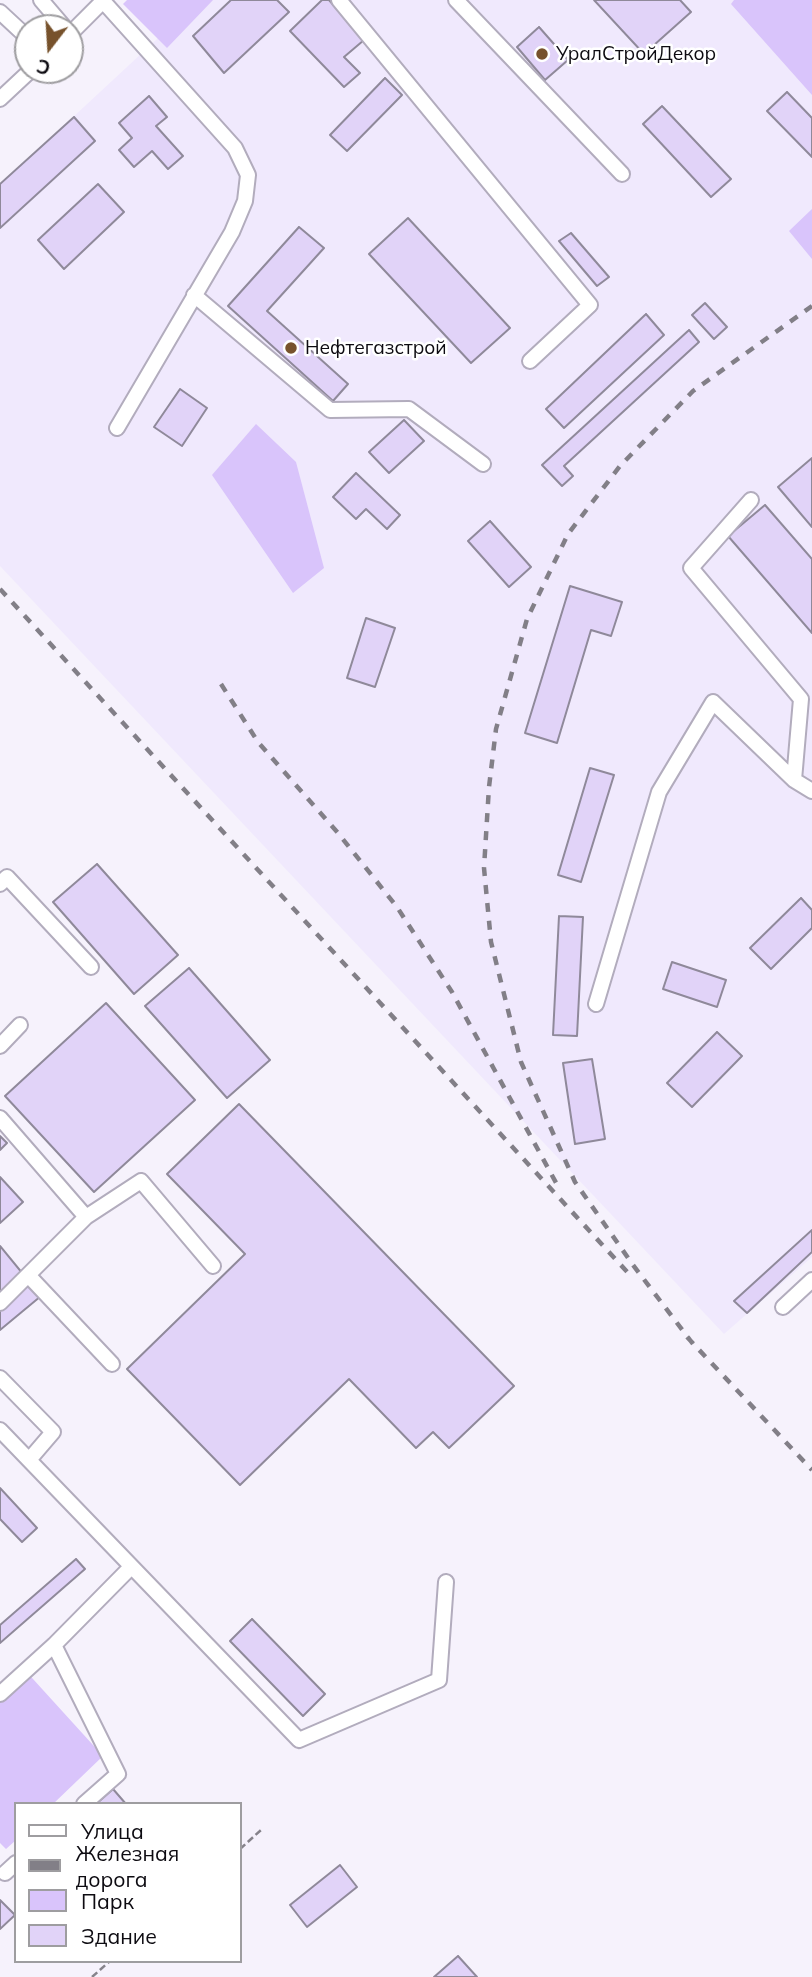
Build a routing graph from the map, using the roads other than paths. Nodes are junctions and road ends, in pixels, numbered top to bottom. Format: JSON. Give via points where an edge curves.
{"nodes":[{"id":1,"x":41,"y":0,"type":"edge"},
{"id":2,"x":104,"y":0,"type":"edge"},
{"id":3,"x":339,"y":0,"type":"edge"},
{"id":4,"x":456,"y":0,"type":"edge"},
{"id":5,"x":0,"y":12,"type":"edge"},
{"id":6,"x":53,"y":14,"type":"edge"},
{"id":7,"x":84,"y":20,"type":"edge"},
{"id":8,"x":14,"y":25,"type":"edge"},
{"id":9,"x":16,"y":84,"type":"edge"},
{"id":10,"x":0,"y":99,"type":"edge"},
{"id":11,"x":622,"y":174,"type":"dead end"},
{"id":12,"x":194,"y":295,"type":"junction"},
{"id":13,"x":530,"y":361,"type":"dead end"},
{"id":14,"x":117,"y":428,"type":"dead end"},
{"id":15,"x":483,"y":464,"type":"dead end"},
{"id":16,"x":751,"y":500,"type":"dead end"},
{"id":17,"x":794,"y":780,"type":"junction"},
{"id":18,"x":812,"y":791,"type":"edge"},
{"id":19,"x":0,"y":884,"type":"edge"},
{"id":20,"x":91,"y":967,"type":"dead end"},
{"id":21,"x":596,"y":1004,"type":"dead end"},
{"id":22,"x":20,"y":1025,"type":"dead end"},
{"id":23,"x":0,"y":1046,"type":"edge"},
{"id":24,"x":0,"y":1118,"type":"edge"},
{"id":25,"x":86,"y":1217,"type":"junction"},
{"id":26,"x":213,"y":1266,"type":"dead end"},
{"id":27,"x":28,"y":1275,"type":"junction"},
{"id":28,"x":812,"y":1280,"type":"edge"},
{"id":29,"x":0,"y":1303,"type":"edge"},
{"id":30,"x":783,"y":1307,"type":"dead end"},
{"id":31,"x":112,"y":1364,"type":"dead end"},
{"id":32,"x":0,"y":1378,"type":"edge"},
{"id":33,"x":0,"y":1430,"type":"edge"},
{"id":34,"x":29,"y":1460,"type":"junction"},
{"id":35,"x":131,"y":1567,"type":"junction"},
{"id":36,"x":446,"y":1582,"type":"dead end"},
{"id":37,"x":54,"y":1645,"type":"junction"},
{"id":38,"x":0,"y":1694,"type":"edge"},
{"id":39,"x":86,"y":1802,"type":"edge"}],
"edges":[{"from":1,"to":6,"type":"street"},
{"from":2,"to":7,"type":"street"},
{"from":2,"to":12,"type":"street","via":[[235,148],[248,175],[245,201],[232,232]]},
{"from":3,"to":13,"type":"street","via":[[590,305]]},
{"from":4,"to":11,"type":"street"},
{"from":5,"to":8,"type":"street"},
{"from":9,"to":10,"type":"street"},
{"from":12,"to":14,"type":"street"},
{"from":12,"to":15,"type":"street","via":[[330,410],[409,409]]},
{"from":16,"to":17,"type":"street","via":[[691,568],[801,699]]},
{"from":17,"to":18,"type":"street"},
{"from":17,"to":21,"type":"street","via":[[713,702],[659,792]]},
{"from":19,"to":20,"type":"street","via":[[7,877]]},
{"from":22,"to":23,"type":"street"},
{"from":24,"to":25,"type":"street"},
{"from":25,"to":26,"type":"street","via":[[141,1181]]},
{"from":25,"to":27,"type":"street"},
{"from":27,"to":29,"type":"street"},
{"from":27,"to":31,"type":"street"},
{"from":28,"to":30,"type":"street"},
{"from":32,"to":34,"type":"street","via":[[53,1432]]},
{"from":33,"to":34,"type":"street"},
{"from":34,"to":35,"type":"street"},
{"from":35,"to":36,"type":"street","via":[[299,1740],[439,1680]]},
{"from":35,"to":37,"type":"street"},
{"from":37,"to":38,"type":"street"},
{"from":37,"to":39,"type":"street","via":[[118,1774]]}]}
